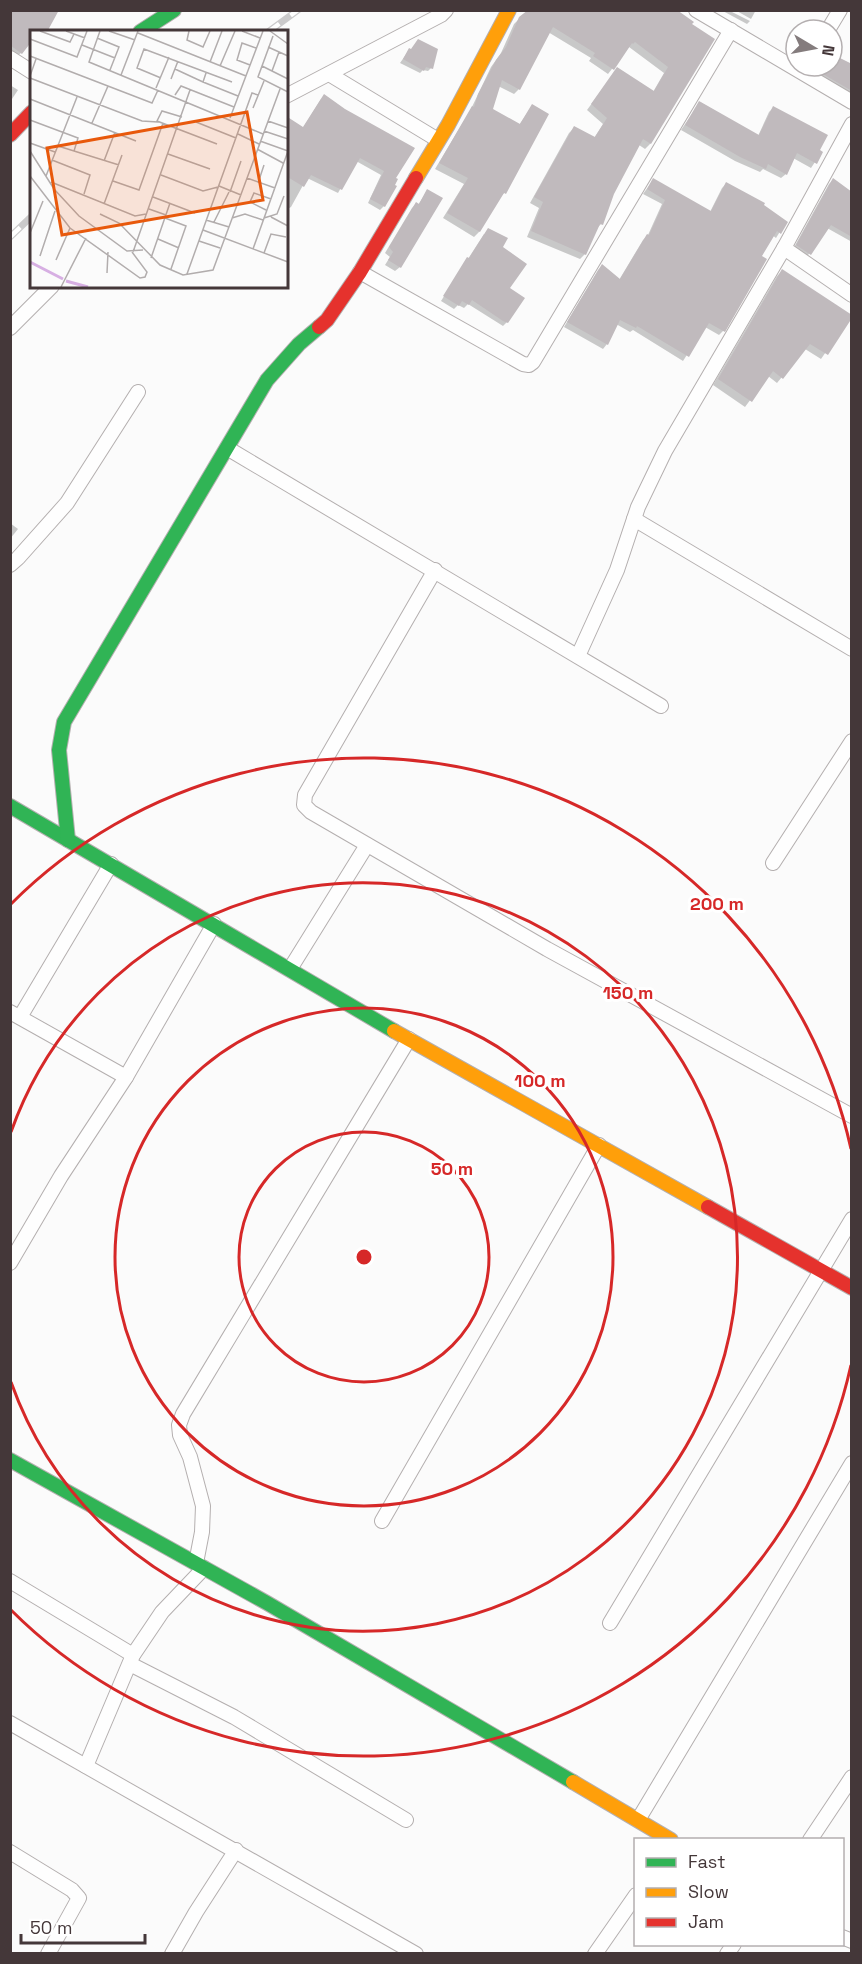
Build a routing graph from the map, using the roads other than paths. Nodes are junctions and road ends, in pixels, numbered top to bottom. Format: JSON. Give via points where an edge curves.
{"nodes":[{"id":1,"x":174,"y":10,"type":"edge"},
{"id":2,"x":446,"y":10,"type":"edge"},
{"id":3,"x":509,"y":10,"type":"edge"},
{"id":4,"x":696,"y":10,"type":"edge"},
{"id":5,"x":143,"y":30,"type":"edge"},
{"id":6,"x":731,"y":30,"type":"junction"},
{"id":7,"x":10,"y":58,"type":"edge"},
{"id":8,"x":784,"y":58,"type":"edge"},
{"id":9,"x":30,"y":71,"type":"edge"},
{"id":10,"x":329,"y":74,"type":"junction"},
{"id":11,"x":818,"y":78,"type":"edge"},
{"id":12,"x":288,"y":95,"type":"edge"},
{"id":13,"x":852,"y":102,"type":"edge"},
{"id":14,"x":30,"y":114,"type":"edge"},
{"id":15,"x":852,"y":124,"type":"edge"},
{"id":16,"x":10,"y":135,"type":"edge"},
{"id":17,"x":438,"y":140,"type":"junction"},
{"id":18,"x":784,"y":248,"type":"junction"},
{"id":19,"x":360,"y":272,"type":"junction"},
{"id":20,"x":50,"y":288,"type":"edge"},
{"id":21,"x":852,"y":295,"type":"edge"},
{"id":22,"x":10,"y":328,"type":"edge"},
{"id":23,"x":138,"y":393,"type":"dead end"},
{"id":24,"x":227,"y":448,"type":"junction"},
{"id":25,"x":634,"y":519,"type":"junction"},
{"id":26,"x":10,"y":565,"type":"edge"},
{"id":27,"x":435,"y":570,"type":"junction"},
{"id":28,"x":852,"y":649,"type":"edge"},
{"id":29,"x":578,"y":656,"type":"junction"},
{"id":30,"x":661,"y":705,"type":"dead end"},
{"id":31,"x":852,"y":741,"type":"edge"},
{"id":32,"x":10,"y":806,"type":"edge"},
{"id":33,"x":68,"y":840,"type":"junction"},
{"id":34,"x":367,"y":844,"type":"junction"},
{"id":35,"x":773,"y":863,"type":"dead end"},
{"id":36,"x":111,"y":864,"type":"junction"},
{"id":37,"x":214,"y":924,"type":"junction"},
{"id":38,"x":290,"y":969,"type":"junction"},
{"id":39,"x":15,"y":1014,"type":"edge"},
{"id":40,"x":409,"y":1039,"type":"junction"},
{"id":41,"x":126,"y":1077,"type":"junction"},
{"id":42,"x":852,"y":1116,"type":"edge"},
{"id":43,"x":599,"y":1145,"type":"junction"},
{"id":44,"x":852,"y":1219,"type":"edge"},
{"id":45,"x":10,"y":1263,"type":"edge"},
{"id":46,"x":822,"y":1270,"type":"junction"},
{"id":47,"x":852,"y":1288,"type":"edge"},
{"id":48,"x":10,"y":1460,"type":"edge"},
{"id":49,"x":852,"y":1463,"type":"edge"},
{"id":50,"x":382,"y":1521,"type":"dead end"},
{"id":51,"x":200,"y":1566,"type":"junction"},
{"id":52,"x":10,"y":1581,"type":"edge"},
{"id":53,"x":610,"y":1623,"type":"dead end"},
{"id":54,"x":131,"y":1660,"type":"junction"},
{"id":55,"x":10,"y":1724,"type":"edge"},
{"id":56,"x":86,"y":1766,"type":"junction"},
{"id":57,"x":852,"y":1777,"type":"edge"},
{"id":58,"x":846,"y":1799,"type":"edge"},
{"id":59,"x":406,"y":1820,"type":"dead end"},
{"id":60,"x":638,"y":1821,"type":"junction"},
{"id":61,"x":669,"y":1838,"type":"edge"},
{"id":62,"x":811,"y":1838,"type":"edge"},
{"id":63,"x":236,"y":1850,"type":"junction"},
{"id":64,"x":10,"y":1852,"type":"edge"},
{"id":65,"x":634,"y":1898,"type":"edge"},
{"id":66,"x":48,"y":1953,"type":"edge"},
{"id":67,"x":172,"y":1953,"type":"edge"},
{"id":68,"x":416,"y":1953,"type":"edge"},
{"id":69,"x":595,"y":1953,"type":"edge"}],
"edges":[{"from":1,"to":5,"type":"street"},
{"from":2,"to":10,"type":"street"},
{"from":3,"to":17,"type":"street"},
{"from":4,"to":6,"type":"street"},
{"from":6,"to":8,"type":"street"},
{"from":6,"to":19,"type":"street","via":[[529,365]]},
{"from":7,"to":9,"type":"street"},
{"from":10,"to":12,"type":"street"},
{"from":10,"to":17,"type":"street"},
{"from":11,"to":13,"type":"street"},
{"from":14,"to":16,"type":"street"},
{"from":15,"to":18,"type":"street"},
{"from":17,"to":19,"type":"street"},
{"from":18,"to":21,"type":"street"},
{"from":18,"to":25,"type":"street","via":[[665,451]]},
{"from":19,"to":24,"type":"street","via":[[327,320],[298,344],[267,380]]},
{"from":20,"to":22,"type":"street"},
{"from":23,"to":26,"type":"street","via":[[68,503]]},
{"from":24,"to":27,"type":"street"},
{"from":24,"to":33,"type":"street","via":[[64,722],[59,750]]},
{"from":25,"to":28,"type":"street"},
{"from":25,"to":29,"type":"street","via":[[617,570]]},
{"from":27,"to":29,"type":"street"},
{"from":27,"to":34,"type":"street","via":[[305,795],[304,805],[311,812]]},
{"from":29,"to":30,"type":"street"},
{"from":31,"to":35,"type":"street"},
{"from":32,"to":33,"type":"street"},
{"from":33,"to":36,"type":"street"},
{"from":34,"to":38,"type":"street"},
{"from":34,"to":42,"type":"street","via":[[547,949]]},
{"from":36,"to":37,"type":"street"},
{"from":36,"to":39,"type":"street"},
{"from":37,"to":38,"type":"street"},
{"from":37,"to":41,"type":"street"},
{"from":38,"to":40,"type":"street"},
{"from":39,"to":41,"type":"street"},
{"from":40,"to":43,"type":"street"},
{"from":40,"to":51,"type":"street","via":[[183,1414],[180,1435],[203,1506]]},
{"from":41,"to":45,"type":"street"},
{"from":43,"to":46,"type":"street"},
{"from":43,"to":50,"type":"street"},
{"from":44,"to":46,"type":"street"},
{"from":46,"to":47,"type":"street"},
{"from":46,"to":53,"type":"street"},
{"from":48,"to":51,"type":"street"},
{"from":49,"to":60,"type":"street"},
{"from":51,"to":54,"type":"street","via":[[162,1612]]},
{"from":51,"to":60,"type":"street"},
{"from":52,"to":54,"type":"street"},
{"from":54,"to":56,"type":"street"},
{"from":54,"to":59,"type":"street"},
{"from":55,"to":56,"type":"street"},
{"from":56,"to":63,"type":"street"},
{"from":57,"to":58,"type":"street"},
{"from":58,"to":62,"type":"street"},
{"from":60,"to":61,"type":"street"},
{"from":63,"to":67,"type":"street"},
{"from":63,"to":68,"type":"street"},
{"from":64,"to":66,"type":"street","via":[[79,1898]]},
{"from":65,"to":69,"type":"street"}]}
